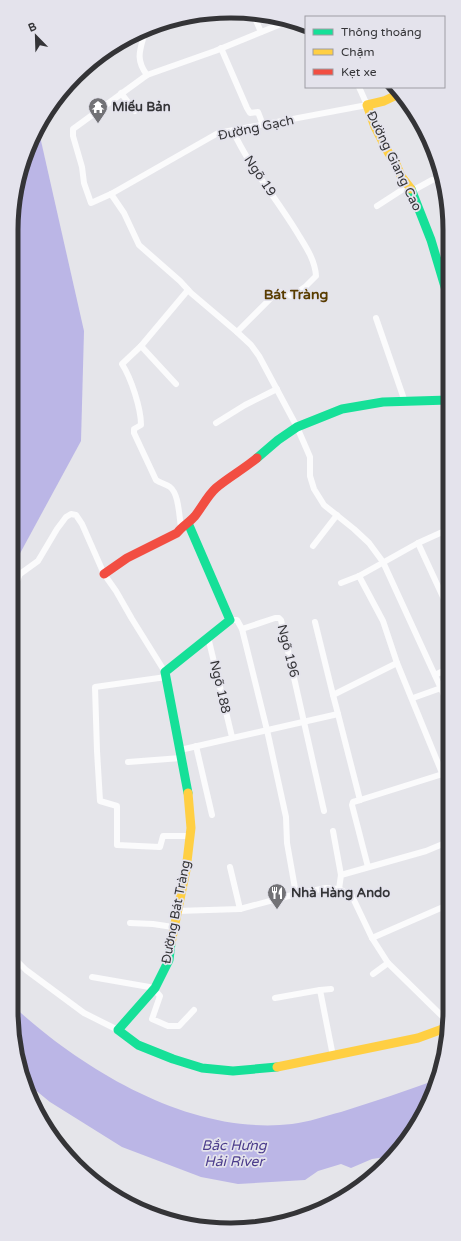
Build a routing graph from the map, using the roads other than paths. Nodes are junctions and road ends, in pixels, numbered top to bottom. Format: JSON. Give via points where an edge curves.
{"nodes":[{"id":1,"x":256,"y":20,"type":"edge"},
{"id":2,"x":281,"y":24,"type":"edge"},
{"id":3,"x":261,"y":32,"type":"junction"},
{"id":4,"x":144,"y":37,"type":"edge"},
{"id":5,"x":221,"y":48,"type":"junction"},
{"id":6,"x":147,"y":75,"type":"junction"},
{"id":7,"x":359,"y":88,"type":"edge"},
{"id":8,"x":121,"y":93,"type":"junction"},
{"id":9,"x":395,"y":96,"type":"edge"},
{"id":10,"x":367,"y":105,"type":"junction"},
{"id":11,"x":135,"y":111,"type":"dead end"},
{"id":12,"x":263,"y":125,"type":"junction"},
{"id":13,"x":233,"y":131,"type":"junction"},
{"id":14,"x":432,"y":180,"type":"dead end"},
{"id":15,"x":410,"y":189,"type":"junction"},
{"id":16,"x":111,"y":194,"type":"junction"},
{"id":17,"x":377,"y":206,"type":"dead end"},
{"id":18,"x":443,"y":275,"type":"edge"},
{"id":19,"x":188,"y":290,"type":"junction"},
{"id":20,"x":376,"y":318,"type":"dead end"},
{"id":21,"x":237,"y":332,"type":"junction"},
{"id":22,"x":141,"y":346,"type":"junction"},
{"id":23,"x":176,"y":384,"type":"dead end"},
{"id":24,"x":277,"y":389,"type":"junction"},
{"id":25,"x":443,"y":400,"type":"edge"},
{"id":26,"x":405,"y":402,"type":"junction"},
{"id":27,"x":216,"y":422,"type":"dead end"},
{"id":28,"x":297,"y":427,"type":"junction"},
{"id":29,"x":337,"y":515,"type":"junction"},
{"id":30,"x":185,"y":525,"type":"junction"},
{"id":31,"x":443,"y":531,"type":"edge"},
{"id":32,"x":418,"y":543,"type":"junction"},
{"id":33,"x":313,"y":546,"type":"dead end"},
{"id":34,"x":383,"y":562,"type":"junction"},
{"id":35,"x":104,"y":574,"type":"junction"},
{"id":36,"x":359,"y":576,"type":"junction"},
{"id":37,"x":18,"y":578,"type":"edge"},
{"id":38,"x":341,"y":583,"type":"dead end"},
{"id":39,"x":443,"y":597,"type":"edge"},
{"id":40,"x":230,"y":620,"type":"junction"},
{"id":41,"x":316,"y":622,"type":"dead end"},
{"id":42,"x":242,"y":629,"type":"junction"},
{"id":43,"x":208,"y":637,"type":"junction"},
{"id":44,"x":397,"y":663,"type":"junction"},
{"id":45,"x":443,"y":671,"type":"edge"},
{"id":46,"x":165,"y":675,"type":"junction"},
{"id":47,"x":435,"y":675,"type":"junction"},
{"id":48,"x":441,"y":688,"type":"junction"},
{"id":49,"x":443,"y":692,"type":"edge"},
{"id":50,"x":334,"y":695,"type":"junction"},
{"id":51,"x":413,"y":698,"type":"junction"},
{"id":52,"x":338,"y":714,"type":"junction"},
{"id":53,"x":305,"y":722,"type":"junction"},
{"id":54,"x":267,"y":730,"type":"junction"},
{"id":55,"x":232,"y":737,"type":"junction"},
{"id":56,"x":196,"y":746,"type":"junction"},
{"id":57,"x":181,"y":754,"type":"junction"},
{"id":58,"x":128,"y":762,"type":"dead end"},
{"id":59,"x":442,"y":774,"type":"joint"},
{"id":60,"x":360,"y":800,"type":"junction"},
{"id":61,"x":324,"y":811,"type":"dead end"},
{"id":62,"x":212,"y":815,"type":"dead end"},
{"id":63,"x":333,"y":831,"type":"dead end"},
{"id":64,"x":190,"y":836,"type":"junction"},
{"id":65,"x":443,"y":844,"type":"edge"},
{"id":66,"x":230,"y":867,"type":"dead end"},
{"id":67,"x":368,"y":867,"type":"junction"},
{"id":68,"x":341,"y":875,"type":"junction"},
{"id":69,"x":339,"y":889,"type":"junction"},
{"id":70,"x":296,"y":894,"type":"junction"},
{"id":71,"x":443,"y":907,"type":"edge"},
{"id":72,"x":240,"y":909,"type":"junction"},
{"id":73,"x":177,"y":911,"type":"junction"},
{"id":74,"x":130,"y":923,"type":"dead end"},
{"id":75,"x":173,"y":927,"type":"junction"},
{"id":76,"x":372,"y":938,"type":"junction"},
{"id":77,"x":18,"y":962,"type":"edge"},
{"id":78,"x":388,"y":962,"type":"junction"},
{"id":79,"x":373,"y":974,"type":"dead end"},
{"id":80,"x":92,"y":977,"type":"dead end"},
{"id":81,"x":155,"y":989,"type":"junction"},
{"id":82,"x":331,"y":989,"type":"dead end"},
{"id":83,"x":320,"y":990,"type":"junction"},
{"id":84,"x":275,"y":998,"type":"dead end"},
{"id":85,"x":194,"y":1010,"type":"dead end"},
{"id":86,"x":443,"y":1017,"type":"edge"},
{"id":87,"x":442,"y":1029,"type":"edge"},
{"id":88,"x":118,"y":1030,"type":"junction"},
{"id":89,"x":333,"y":1056,"type":"junction"}],
"edges":[{"from":1,"to":3,"type":"street"},
{"from":2,"to":3,"type":"street"},
{"from":3,"to":5,"type":"street"},
{"from":4,"to":6,"type":"street","via":[[139,56]]},
{"from":5,"to":6,"type":"street"},
{"from":5,"to":12,"type":"street","via":[[247,108],[250,113],[258,112]]},
{"from":6,"to":8,"type":"street"},
{"from":7,"to":10,"type":"street"},
{"from":8,"to":11,"type":"street"},
{"from":8,"to":16,"type":"street","name":"Đường Gạch","via":[[73,129],[84,183],[91,202]]},
{"from":9,"to":10,"type":"street","name":"Đường Giang Cao"},
{"from":10,"to":12,"type":"street","name":"Đường Gạch"},
{"from":10,"to":15,"type":"street","name":"Đường Giang Cao","via":[[375,127]]},
{"from":12,"to":13,"type":"street","name":"Đường Gạch"},
{"from":13,"to":16,"type":"street","name":"Đường Gạch","via":[[218,133]]},
{"from":13,"to":21,"type":"street","name":"Ngõ 19","via":[[240,147],[290,221],[315,266],[316,276],[292,296],[278,290]]},
{"from":14,"to":15,"type":"street"},
{"from":15,"to":17,"type":"street"},
{"from":15,"to":18,"type":"street","name":"Đường Giang Cao"},
{"from":16,"to":19,"type":"street","via":[[124,213],[139,245]]},
{"from":19,"to":21,"type":"street"},
{"from":19,"to":22,"type":"street"},
{"from":20,"to":26,"type":"street"},
{"from":21,"to":24,"type":"street","via":[[259,356]]},
{"from":22,"to":23,"type":"street"},
{"from":22,"to":30,"type":"street","via":[[122,364],[133,386],[141,417],[141,424],[133,432],[156,480],[173,492]]},
{"from":24,"to":27,"type":"street"},
{"from":24,"to":28,"type":"street"},
{"from":25,"to":26,"type":"street"},
{"from":26,"to":28,"type":"street","via":[[383,402],[342,409]]},
{"from":28,"to":29,"type":"street","via":[[310,458],[310,476],[314,489],[324,504]]},
{"from":28,"to":30,"type":"street","via":[[215,489]]},
{"from":29,"to":33,"type":"street"},
{"from":29,"to":34,"type":"street","via":[[369,543]]},
{"from":30,"to":35,"type":"street","via":[[178,533],[127,558]]},
{"from":30,"to":40,"type":"street"},
{"from":31,"to":32,"type":"street"},
{"from":32,"to":34,"type":"street"},
{"from":32,"to":39,"type":"street"},
{"from":34,"to":36,"type":"street"},
{"from":34,"to":47,"type":"street"},
{"from":35,"to":37,"type":"street","via":[[82,524],[76,515],[71,514],[57,529],[38,561],[20,574]]},
{"from":35,"to":46,"type":"street"},
{"from":36,"to":38,"type":"street"},
{"from":36,"to":44,"type":"street","via":[[383,621]]},
{"from":40,"to":42,"type":"street","via":[[237,620]]},
{"from":40,"to":43,"type":"street"},
{"from":41,"to":50,"type":"street"},
{"from":42,"to":53,"type":"street","name":"Ngõ 196","via":[[275,618],[281,620]]},
{"from":42,"to":54,"type":"street"},
{"from":43,"to":46,"type":"street"},
{"from":43,"to":55,"type":"street","name":"Ngõ 188"},
{"from":44,"to":50,"type":"street"},
{"from":44,"to":51,"type":"street"},
{"from":45,"to":47,"type":"street"},
{"from":46,"to":57,"type":"street","name":"Đường Bát Tràng"},
{"from":46,"to":64,"type":"street","via":[[95,687],[100,801],[117,806],[117,845],[160,847],[163,836]]},
{"from":47,"to":48,"type":"street"},
{"from":48,"to":49,"type":"street"},
{"from":48,"to":51,"type":"street"},
{"from":50,"to":52,"type":"street"},
{"from":51,"to":59,"type":"street"},
{"from":52,"to":53,"type":"street"},
{"from":52,"to":60,"type":"street"},
{"from":53,"to":54,"type":"street"},
{"from":53,"to":61,"type":"street"},
{"from":54,"to":55,"type":"street"},
{"from":54,"to":70,"type":"street","via":[[286,817],[287,843]]},
{"from":55,"to":56,"type":"street"},
{"from":56,"to":57,"type":"street"},
{"from":56,"to":62,"type":"street"},
{"from":57,"to":58,"type":"street"},
{"from":57,"to":64,"type":"street","name":"Đường Bát Tràng","via":[[188,791]]},
{"from":59,"to":60,"type":"street"},
{"from":60,"to":67,"type":"street","via":[[353,802],[352,806]]},
{"from":63,"to":68,"type":"street"},
{"from":64,"to":73,"type":"street","name":"Đường Bát Tràng"},
{"from":65,"to":67,"type":"street"},
{"from":66,"to":72,"type":"street"},
{"from":67,"to":68,"type":"street"},
{"from":68,"to":69,"type":"street"},
{"from":69,"to":70,"type":"street","via":[[326,888]]},
{"from":69,"to":76,"type":"street","via":[[352,896]]},
{"from":70,"to":72,"type":"street"},
{"from":71,"to":76,"type":"street"},
{"from":72,"to":73,"type":"street"},
{"from":73,"to":75,"type":"street","name":"Đường Bát Tràng"},
{"from":74,"to":75,"type":"street"},
{"from":75,"to":81,"type":"street","name":"Đường Bát Tràng","via":[[169,960]]},
{"from":76,"to":78,"type":"street"},
{"from":77,"to":88,"type":"street","via":[[84,1013]]},
{"from":78,"to":79,"type":"street"},
{"from":78,"to":86,"type":"street"},
{"from":80,"to":81,"type":"street"},
{"from":81,"to":85,"type":"street","via":[[160,996],[152,1019],[168,1026],[179,1026]]},
{"from":81,"to":88,"type":"street","name":"Đường Bát Tràng"},
{"from":82,"to":83,"type":"street"},
{"from":83,"to":84,"type":"street"},
{"from":83,"to":89,"type":"street"},
{"from":87,"to":89,"type":"street","via":[[418,1038]]},
{"from":88,"to":89,"type":"street","via":[[138,1045],[202,1068],[233,1071],[281,1067]]}]}
